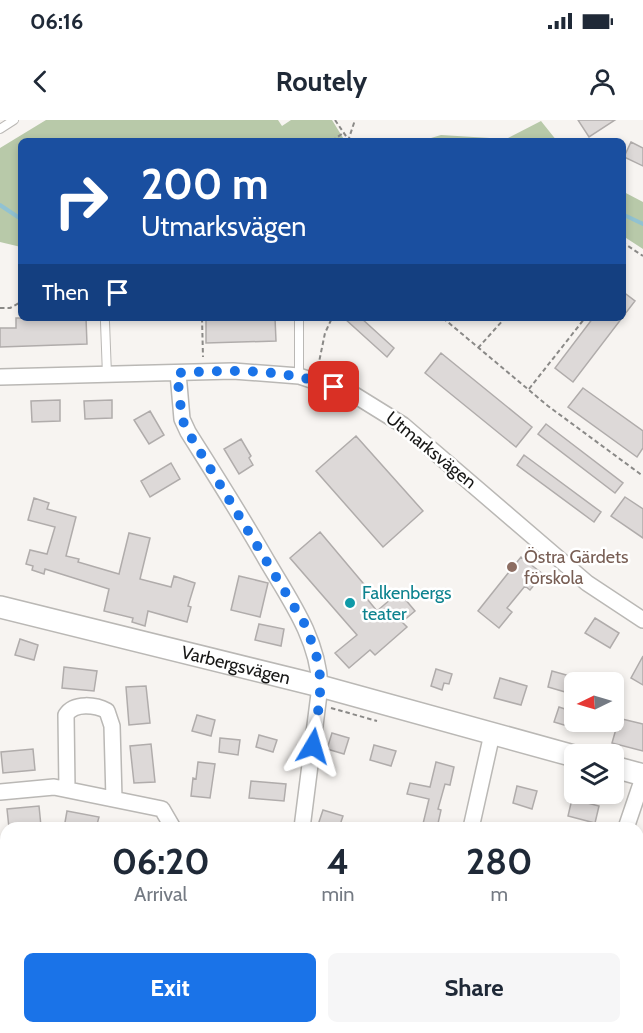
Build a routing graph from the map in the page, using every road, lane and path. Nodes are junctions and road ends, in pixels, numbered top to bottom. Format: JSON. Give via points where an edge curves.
{"nodes":[{"id":1,"x":14,"y":120,"type":"edge"},
{"id":2,"x":335,"y":120,"type":"edge"},
{"id":3,"x":355,"y":120,"type":"edge"},
{"id":4,"x":0,"y":129,"type":"edge"},
{"id":5,"x":343,"y":133,"type":"junction"},
{"id":6,"x":336,"y":138,"type":"edge"},
{"id":7,"x":347,"y":138,"type":"edge"},
{"id":8,"x":349,"y":138,"type":"edge"},
{"id":9,"x":626,"y":245,"type":"edge"},
{"id":10,"x":643,"y":256,"type":"edge"},
{"id":11,"x":18,"y":304,"type":"edge"},
{"id":12,"x":0,"y":308,"type":"edge"},
{"id":13,"x":202,"y":321,"type":"edge"},
{"id":14,"x":299,"y":321,"type":"edge"},
{"id":15,"x":331,"y":321,"type":"edge"},
{"id":16,"x":446,"y":321,"type":"edge"},
{"id":17,"x":502,"y":321,"type":"edge"},
{"id":18,"x":583,"y":321,"type":"edge"},
{"id":19,"x":105,"y":322,"type":"dead end"},
{"id":20,"x":478,"y":348,"type":"junction"},
{"id":21,"x":204,"y":372,"type":"junction"},
{"id":22,"x":177,"y":373,"type":"junction"},
{"id":23,"x":107,"y":375,"type":"junction"},
{"id":24,"x":299,"y":376,"type":"junction"},
{"id":25,"x":0,"y":377,"type":"edge"},
{"id":26,"x":315,"y":380,"type":"junction"},
{"id":27,"x":528,"y":390,"type":"junction"},
{"id":28,"x":643,"y":476,"type":"edge"},
{"id":29,"x":0,"y":607,"type":"edge"},
{"id":30,"x":643,"y":620,"type":"edge"},
{"id":31,"x":320,"y":686,"type":"junction"},
{"id":32,"x":492,"y":734,"type":"junction"},
{"id":33,"x":564,"y":753,"type":"edge"},
{"id":34,"x":624,"y":770,"type":"edge"},
{"id":35,"x":643,"y":776,"type":"edge"},
{"id":36,"x":67,"y":789,"type":"junction"},
{"id":37,"x":0,"y":792,"type":"edge"},
{"id":38,"x":114,"y":799,"type":"junction"},
{"id":39,"x":170,"y":822,"type":"edge"},
{"id":40,"x":303,"y":822,"type":"edge"},
{"id":41,"x":472,"y":822,"type":"edge"},
{"id":42,"x":628,"y":822,"type":"edge"}],
"edges":[{"from":1,"to":4,"type":"lane"},
{"from":2,"to":5,"type":"path"},
{"from":3,"to":8,"type":"path"},
{"from":5,"to":6,"type":"path"},
{"from":5,"to":7,"type":"path"},
{"from":9,"to":10,"type":"path"},
{"from":11,"to":12,"type":"path"},
{"from":13,"to":21,"type":"path"},
{"from":14,"to":24,"type":"lane"},
{"from":15,"to":26,"type":"path"},
{"from":16,"to":20,"type":"path"},
{"from":17,"to":20,"type":"path"},
{"from":18,"to":27,"type":"path"},
{"from":19,"to":23,"type":"lane"},
{"from":20,"to":27,"type":"path"},
{"from":21,"to":22,"type":"street","name":"Utmarksvägen"},
{"from":21,"to":24,"type":"street","name":"Utmarksvägen"},
{"from":22,"to":23,"type":"street","name":"Utmarksvägen"},
{"from":22,"to":31,"type":"street","via":[[182,419],[304,623],[320,670]]},
{"from":23,"to":25,"type":"street","name":"Utmarksvägen"},
{"from":24,"to":26,"type":"street","name":"Utmarksvägen"},
{"from":26,"to":30,"type":"street","name":"Utmarksvägen","via":[[363,399],[404,424],[587,583]]},
{"from":27,"to":28,"type":"path"},
{"from":29,"to":31,"type":"main road","name":"Varbergsvägen"},
{"from":31,"to":32,"type":"main road","name":"Varbergsvägen"},
{"from":31,"to":40,"type":"street"},
{"from":32,"to":33,"type":"main road","name":"Varbergsvägen"},
{"from":32,"to":41,"type":"street"},
{"from":34,"to":35,"type":"main road"},
{"from":35,"to":42,"type":"street"},
{"from":36,"to":37,"type":"street"},
{"from":36,"to":38,"type":"street"},
{"from":36,"to":38,"type":"street","via":[[66,715],[74,707],[102,708],[112,726]]},
{"from":38,"to":39,"type":"street","via":[[162,809]]}]}
